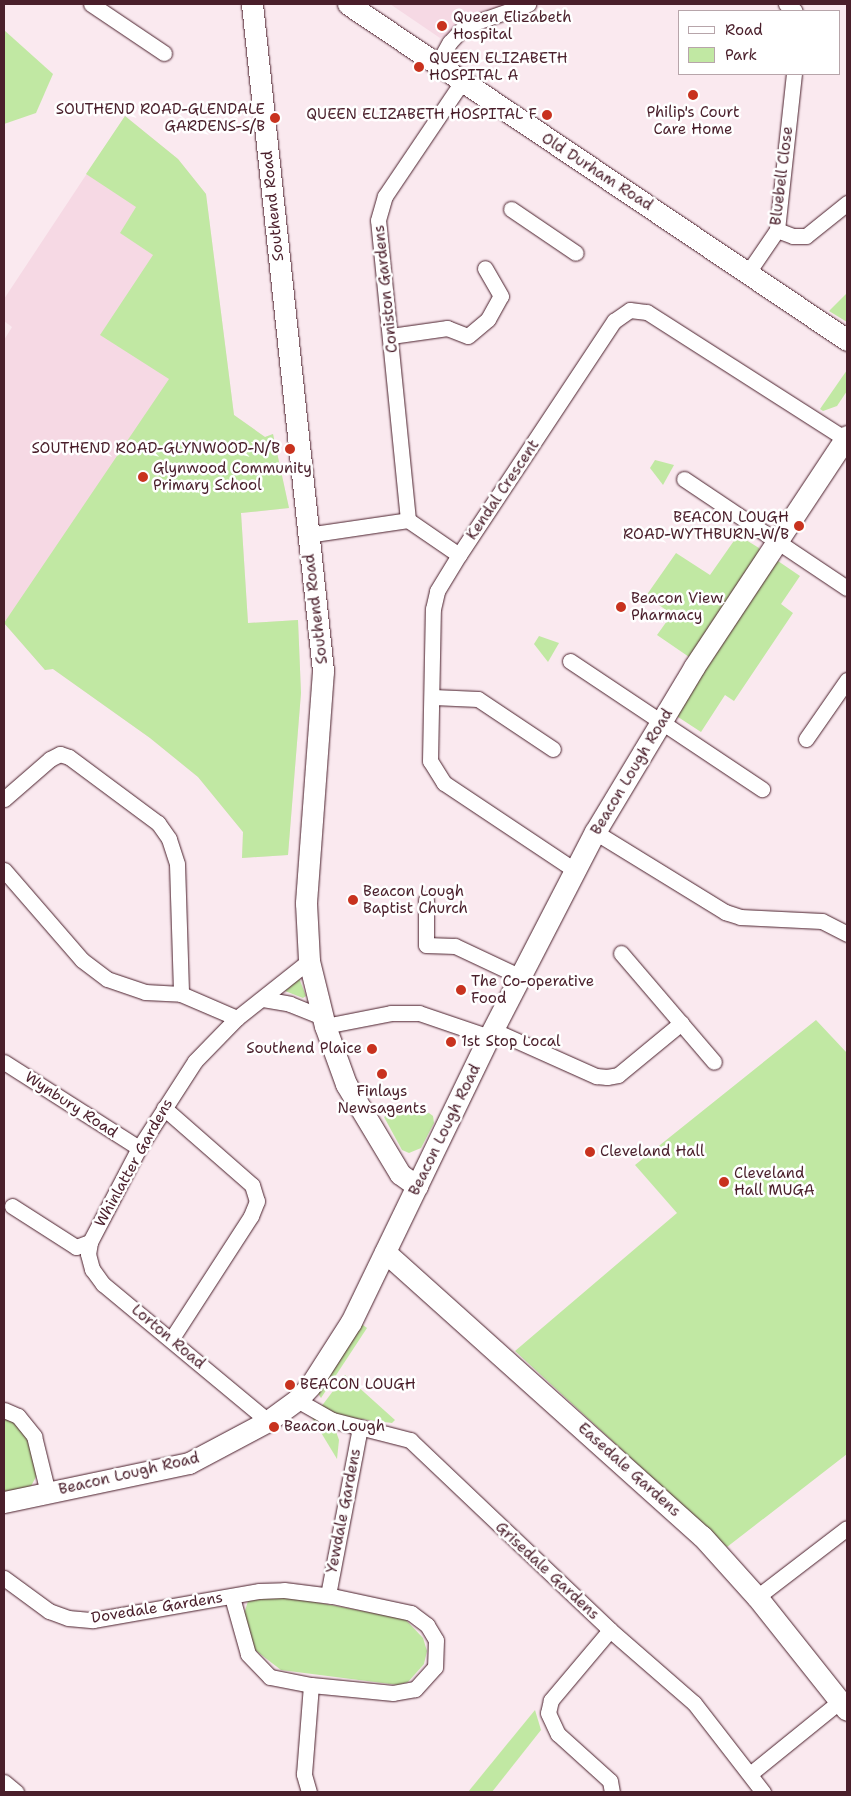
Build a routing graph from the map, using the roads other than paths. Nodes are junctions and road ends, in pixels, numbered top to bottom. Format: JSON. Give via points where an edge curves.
{"nodes":[{"id":1,"x":91,"y":4,"type":"edge"},
{"id":2,"x":252,"y":4,"type":"edge"},
{"id":3,"x":348,"y":4,"type":"edge"},
{"id":4,"x":528,"y":4,"type":"edge"},
{"id":5,"x":164,"y":52,"type":"dead end"},
{"id":6,"x":436,"y":65,"type":"junction"},
{"id":7,"x":794,"y":75,"type":"edge"},
{"id":8,"x":462,"y":82,"type":"junction"},
{"id":9,"x":847,"y":203,"type":"edge"},
{"id":10,"x":511,"y":209,"type":"dead end"},
{"id":11,"x":777,"y":230,"type":"junction"},
{"id":12,"x":576,"y":253,"type":"dead end"},
{"id":13,"x":485,"y":268,"type":"dead end"},
{"id":14,"x":749,"y":271,"type":"junction"},
{"id":15,"x":391,"y":336,"type":"junction"},
{"id":16,"x":847,"y":340,"type":"edge"},
{"id":17,"x":847,"y":439,"type":"edge"},
{"id":18,"x":684,"y":479,"type":"dead end"},
{"id":19,"x":408,"y":520,"type":"junction"},
{"id":20,"x":307,"y":535,"type":"junction"},
{"id":21,"x":777,"y":543,"type":"junction"},
{"id":22,"x":459,"y":555,"type":"junction"},
{"id":23,"x":847,"y":588,"type":"edge"},
{"id":24,"x":570,"y":661,"type":"dead end"},
{"id":25,"x":847,"y":680,"type":"edge"},
{"id":26,"x":433,"y":697,"type":"junction"},
{"id":27,"x":662,"y":722,"type":"junction"},
{"id":28,"x":806,"y":739,"type":"dead end"},
{"id":29,"x":553,"y":749,"type":"dead end"},
{"id":30,"x":762,"y":789,"type":"dead end"},
{"id":31,"x":4,"y":799,"type":"edge"},
{"id":32,"x":595,"y":832,"type":"junction"},
{"id":33,"x":4,"y":870,"type":"edge"},
{"id":34,"x":576,"y":871,"type":"junction"},
{"id":35,"x":426,"y":900,"type":"dead end"},
{"id":36,"x":844,"y":926,"type":"edge"},
{"id":37,"x":621,"y":953,"type":"dead end"},
{"id":38,"x":309,"y":961,"type":"junction"},
{"id":39,"x":521,"y":977,"type":"junction"},
{"id":40,"x":181,"y":994,"type":"junction"},
{"id":41,"x":263,"y":999,"type":"junction"},
{"id":42,"x":237,"y":1018,"type":"junction"},
{"id":43,"x":324,"y":1021,"type":"junction"},
{"id":44,"x":681,"y":1024,"type":"junction"},
{"id":45,"x":491,"y":1033,"type":"junction"},
{"id":46,"x":4,"y":1062,"type":"edge"},
{"id":47,"x":714,"y":1062,"type":"dead end"},
{"id":48,"x":164,"y":1108,"type":"junction"},
{"id":49,"x":139,"y":1148,"type":"junction"},
{"id":50,"x":417,"y":1186,"type":"junction"},
{"id":51,"x":12,"y":1206,"type":"dead end"},
{"id":52,"x":90,"y":1242,"type":"junction"},
{"id":53,"x":386,"y":1252,"type":"junction"},
{"id":54,"x":172,"y":1338,"type":"junction"},
{"id":55,"x":297,"y":1400,"type":"junction"},
{"id":56,"x":4,"y":1410,"type":"edge"},
{"id":57,"x":268,"y":1422,"type":"junction"},
{"id":58,"x":360,"y":1426,"type":"junction"},
{"id":59,"x":48,"y":1493,"type":"junction"},
{"id":60,"x":4,"y":1502,"type":"edge"},
{"id":61,"x":847,"y":1528,"type":"edge"},
{"id":62,"x":4,"y":1578,"type":"edge"},
{"id":63,"x":328,"y":1595,"type":"junction"},
{"id":64,"x":232,"y":1597,"type":"junction"},
{"id":65,"x":757,"y":1597,"type":"junction"},
{"id":66,"x":610,"y":1630,"type":"junction"},
{"id":67,"x":311,"y":1686,"type":"junction"},
{"id":68,"x":844,"y":1706,"type":"edge"},
{"id":69,"x":750,"y":1774,"type":"junction"},
{"id":70,"x":4,"y":1782,"type":"edge"},
{"id":71,"x":16,"y":1792,"type":"edge"},
{"id":72,"x":309,"y":1792,"type":"edge"},
{"id":73,"x":612,"y":1792,"type":"edge"},
{"id":74,"x":763,"y":1792,"type":"edge"}],
"edges":[{"from":1,"to":5,"type":"street"},
{"from":2,"to":20,"type":"street","name":"Southend Road"},
{"from":3,"to":6,"type":"street","name":"Old Durham Road"},
{"from":4,"to":6,"type":"street","via":[[465,26]]},
{"from":6,"to":8,"type":"street","name":"Old Durham Road"},
{"from":7,"to":11,"type":"street","name":"Bluebell Close"},
{"from":8,"to":14,"type":"street","name":"Old Durham Road"},
{"from":8,"to":15,"type":"street","name":"Coniston Gardens","via":[[385,196],[378,220]]},
{"from":9,"to":11,"type":"street","via":[[806,236],[793,236]]},
{"from":10,"to":12,"type":"street"},
{"from":11,"to":14,"type":"street","name":"Bluebell Close"},
{"from":13,"to":15,"type":"street","via":[[501,296],[488,319],[468,336],[447,328]]},
{"from":14,"to":16,"type":"street","name":"Old Durham Road"},
{"from":15,"to":19,"type":"street","name":"Coniston Gardens"},
{"from":17,"to":21,"type":"street","name":"Beacon Lough Road"},
{"from":17,"to":22,"type":"street","name":"Kendal Crescent","via":[[647,312],[630,310],[614,321]]},
{"from":18,"to":21,"type":"street"},
{"from":19,"to":20,"type":"street"},
{"from":19,"to":22,"type":"street"},
{"from":20,"to":38,"type":"street","name":"Southend Road","via":[[323,671],[306,903]]},
{"from":21,"to":23,"type":"street"},
{"from":21,"to":27,"type":"street","name":"Beacon Lough Road"},
{"from":22,"to":26,"type":"street","name":"Kendal Crescent","via":[[434,603]]},
{"from":24,"to":27,"type":"street"},
{"from":25,"to":28,"type":"street"},
{"from":26,"to":29,"type":"street","via":[[478,699]]},
{"from":26,"to":34,"type":"street","name":"Kendal Crescent","via":[[430,760],[444,783]]},
{"from":27,"to":30,"type":"street"},
{"from":27,"to":32,"type":"street","name":"Beacon Lough Road"},
{"from":31,"to":40,"type":"street","via":[[60,754],[70,757],[158,823],[170,839],[177,864]]},
{"from":32,"to":34,"type":"street","name":"Beacon Lough Road"},
{"from":32,"to":36,"type":"street","via":[[725,912],[740,917],[822,921]]},
{"from":33,"to":40,"type":"street","via":[[82,960],[107,978],[145,992]]},
{"from":34,"to":39,"type":"street","name":"Beacon Lough Road"},
{"from":35,"to":39,"type":"street","via":[[426,945],[455,946]]},
{"from":37,"to":44,"type":"street"},
{"from":38,"to":41,"type":"street","name":"Whinlatter Gardens"},
{"from":38,"to":43,"type":"street","name":"Southend Road"},
{"from":39,"to":45,"type":"street","name":"Beacon Lough Road"},
{"from":40,"to":42,"type":"street"},
{"from":41,"to":42,"type":"street","name":"Whinlatter Gardens"},
{"from":41,"to":43,"type":"street","via":[[290,1004]]},
{"from":42,"to":48,"type":"street","name":"Whinlatter Gardens","via":[[195,1062]]},
{"from":43,"to":45,"type":"street","via":[[419,1013]]},
{"from":43,"to":50,"type":"street","name":"Southend Road","via":[[346,1084],[366,1123],[400,1174]]},
{"from":44,"to":45,"type":"street","via":[[618,1075],[607,1077],[596,1076]]},
{"from":44,"to":47,"type":"street"},
{"from":45,"to":50,"type":"street","name":"Beacon Lough Road"},
{"from":46,"to":49,"type":"street","name":"Wynbury Road"},
{"from":48,"to":49,"type":"street","name":"Whinlatter Gardens"},
{"from":48,"to":54,"type":"street","via":[[252,1185],[257,1201],[251,1216]]},
{"from":49,"to":52,"type":"street","name":"Whinlatter Gardens"},
{"from":50,"to":53,"type":"street","name":"Beacon Lough Road"},
{"from":51,"to":52,"type":"street","name":"Whinlatter Gardens","via":[[76,1247]]},
{"from":52,"to":54,"type":"street","name":"Lorton Road","via":[[88,1254],[92,1269],[103,1284]]},
{"from":53,"to":55,"type":"street","name":"Beacon Lough Road","via":[[331,1357]]},
{"from":53,"to":65,"type":"street","name":"Easedale Gardens","via":[[702,1536]]},
{"from":54,"to":57,"type":"street","name":"Lorton Road"},
{"from":55,"to":57,"type":"street","name":"Beacon Lough Road"},
{"from":55,"to":58,"type":"street","name":"Grisedale Gardens","via":[[332,1420]]},
{"from":56,"to":59,"type":"street","via":[[18,1416],[34,1436]]},
{"from":57,"to":59,"type":"street","name":"Beacon Lough Road","via":[[189,1463]]},
{"from":58,"to":63,"type":"street","name":"Yewdale Gardens"},
{"from":58,"to":66,"type":"street","name":"Grisedale Gardens","via":[[410,1440]]},
{"from":59,"to":60,"type":"street","name":"Beacon Lough Road"},
{"from":61,"to":65,"type":"street"},
{"from":62,"to":64,"type":"street","name":"Dovedale Gardens","via":[[49,1611],[68,1618],[93,1620]]},
{"from":63,"to":64,"type":"street","name":"Dovedale Gardens","via":[[284,1590]]},
{"from":63,"to":67,"type":"street","name":"Dovedale Gardens","via":[[411,1613],[427,1625],[436,1640],[435,1667],[415,1689],[393,1692]]},
{"from":64,"to":67,"type":"street","name":"Dovedale Gardens","via":[[248,1654],[270,1677]]},
{"from":65,"to":68,"type":"street","name":"Easedale Gardens"},
{"from":66,"to":69,"type":"street","name":"Grisedale Gardens","via":[[694,1703]]},
{"from":66,"to":73,"type":"street","via":[[551,1700],[548,1713],[558,1734],[610,1780]]},
{"from":67,"to":72,"type":"street","via":[[304,1774]]},
{"from":68,"to":69,"type":"street"},
{"from":69,"to":74,"type":"street","name":"Grisedale Gardens"},
{"from":70,"to":71,"type":"street"}]}
